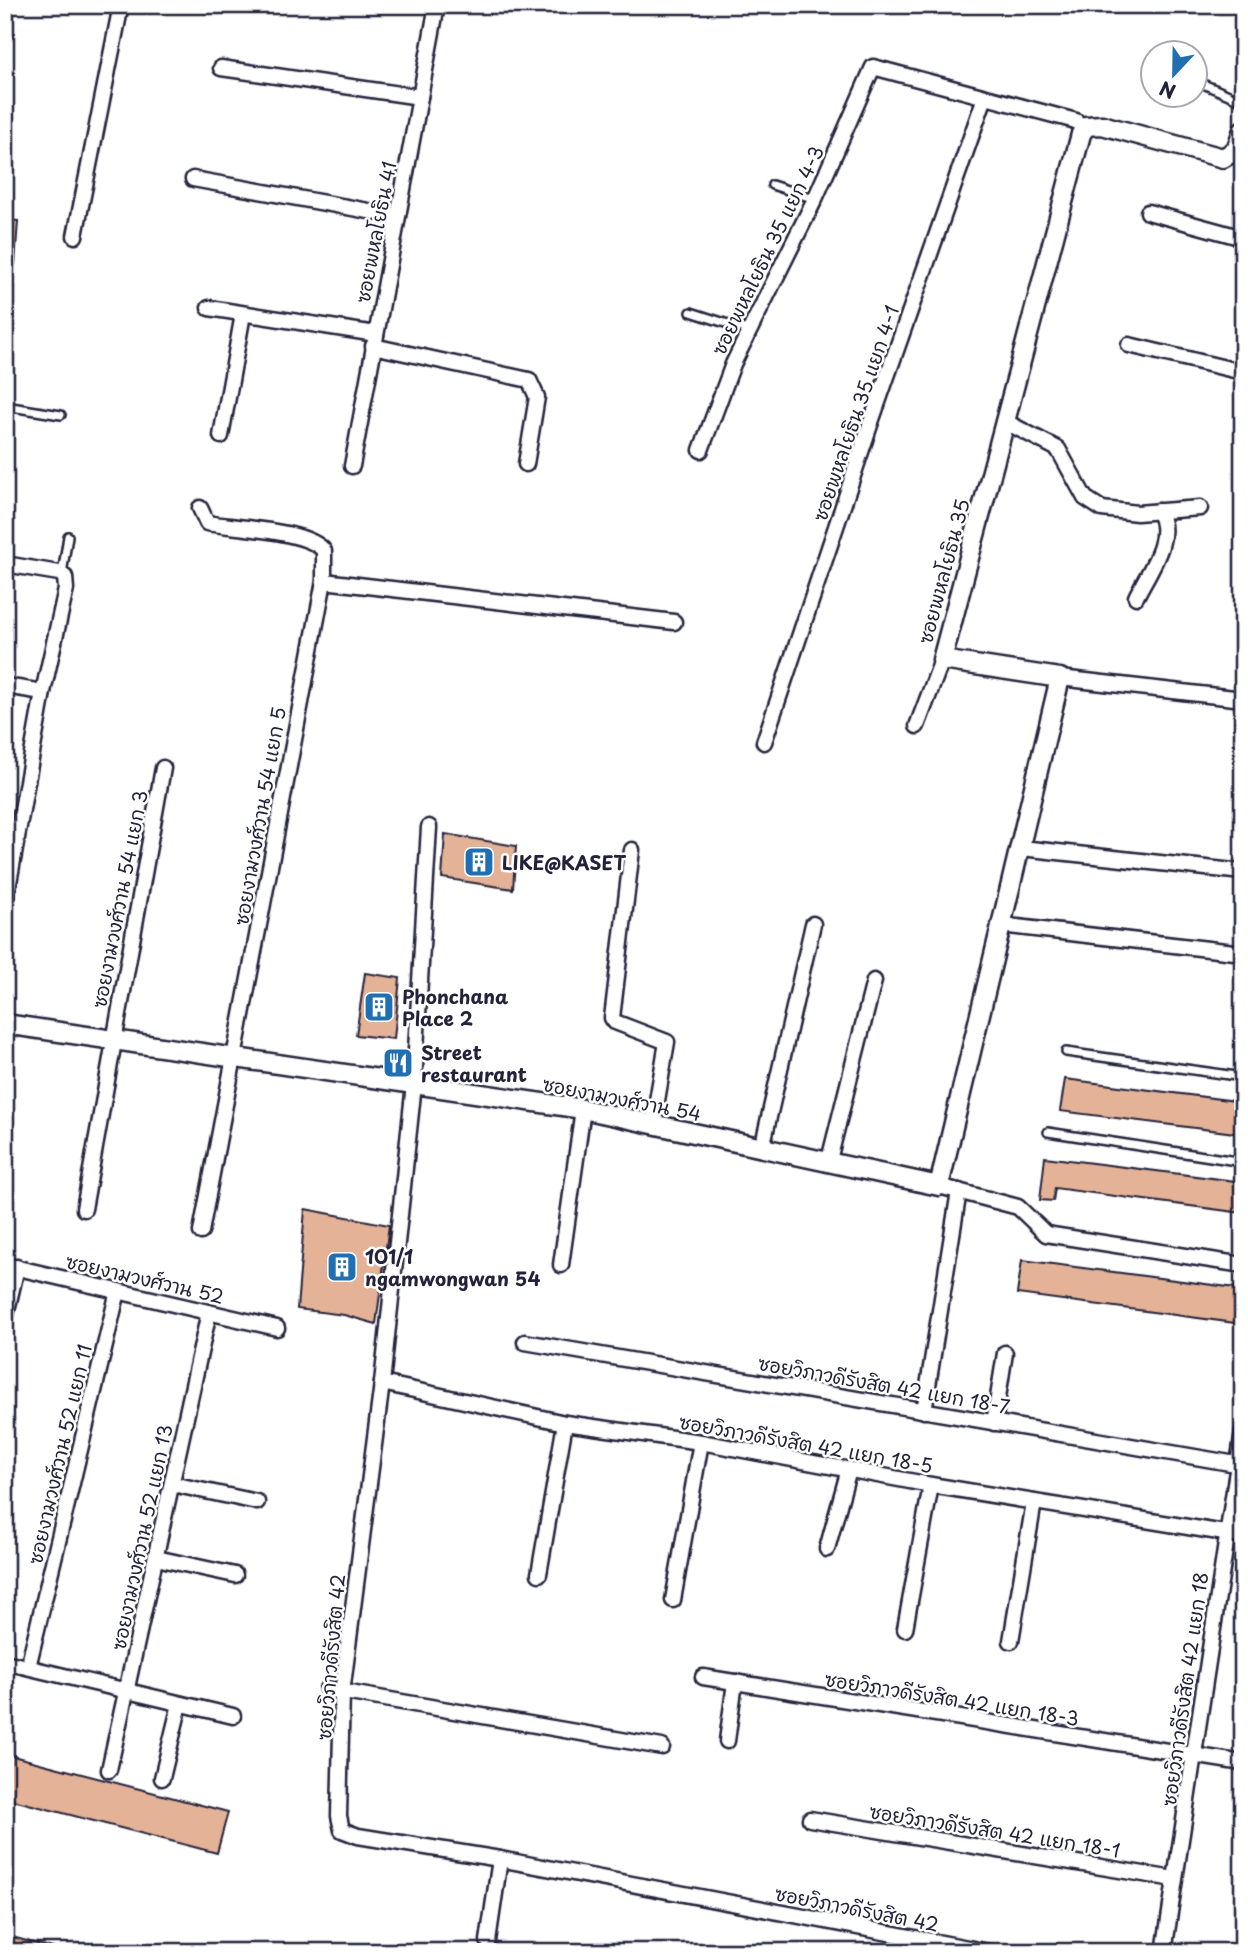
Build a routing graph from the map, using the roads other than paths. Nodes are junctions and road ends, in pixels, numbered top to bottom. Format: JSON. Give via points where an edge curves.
{"nodes":[{"id":1,"x":121,"y":5,"type":"edge"},
{"id":2,"x":437,"y":5,"type":"edge"},
{"id":3,"x":222,"y":68,"type":"dead end"},
{"id":4,"x":1210,"y":87,"type":"edge"},
{"id":5,"x":421,"y":97,"type":"junction"},
{"id":6,"x":985,"y":97,"type":"junction"},
{"id":7,"x":1243,"y":101,"type":"edge"},
{"id":8,"x":1084,"y":128,"type":"junction"},
{"id":9,"x":1243,"y":130,"type":"edge"},
{"id":10,"x":1237,"y":158,"type":"edge"},
{"id":11,"x":193,"y":178,"type":"dead end"},
{"id":12,"x":772,"y":185,"type":"dead end"},
{"id":13,"x":815,"y":199,"type":"junction"},
{"id":14,"x":1148,"y":212,"type":"dead end"},
{"id":15,"x":396,"y":216,"type":"junction"},
{"id":16,"x":75,"y":236,"type":"dead end"},
{"id":17,"x":1243,"y":238,"type":"edge"},
{"id":18,"x":209,"y":308,"type":"dead end"},
{"id":19,"x":691,"y":312,"type":"dead end"},
{"id":20,"x":243,"y":314,"type":"junction"},
{"id":21,"x":751,"y":331,"type":"junction"},
{"id":22,"x":375,"y":340,"type":"junction"},
{"id":23,"x":1129,"y":345,"type":"dead end"},
{"id":24,"x":1243,"y":365,"type":"edge"},
{"id":25,"x":5,"y":406,"type":"edge"},
{"id":26,"x":61,"y":415,"type":"dead end"},
{"id":27,"x":1004,"y":421,"type":"junction"},
{"id":28,"x":221,"y":436,"type":"dead end"},
{"id":29,"x":701,"y":450,"type":"dead end"},
{"id":30,"x":526,"y":464,"type":"dead end"},
{"id":31,"x":352,"y":466,"type":"dead end"},
{"id":32,"x":200,"y":508,"type":"dead end"},
{"id":33,"x":1200,"y":508,"type":"dead end"},
{"id":34,"x":1158,"y":512,"type":"junction"},
{"id":35,"x":68,"y":536,"type":"dead end"},
{"id":36,"x":5,"y":564,"type":"edge"},
{"id":37,"x":63,"y":576,"type":"junction"},
{"id":38,"x":324,"y":581,"type":"junction"},
{"id":39,"x":1136,"y":597,"type":"dead end"},
{"id":40,"x":674,"y":622,"type":"dead end"},
{"id":41,"x":942,"y":660,"type":"junction"},
{"id":42,"x":1060,"y":678,"type":"junction"},
{"id":43,"x":5,"y":686,"type":"edge"},
{"id":44,"x":43,"y":692,"type":"junction"},
{"id":45,"x":1243,"y":699,"type":"edge"},
{"id":46,"x":918,"y":726,"type":"dead end"},
{"id":47,"x":764,"y":742,"type":"dead end"},
{"id":48,"x":163,"y":768,"type":"dead end"},
{"id":49,"x":429,"y":827,"type":"dead end"},
{"id":50,"x":1021,"y":848,"type":"junction"},
{"id":51,"x":632,"y":850,"type":"dead end"},
{"id":52,"x":1243,"y":872,"type":"edge"},
{"id":53,"x":5,"y":905,"type":"edge"},
{"id":54,"x":813,"y":923,"type":"dead end"},
{"id":55,"x":1000,"y":925,"type":"junction"},
{"id":56,"x":1243,"y":953,"type":"edge"},
{"id":57,"x":874,"y":981,"type":"dead end"},
{"id":58,"x":5,"y":1024,"type":"edge"},
{"id":59,"x":112,"y":1038,"type":"junction"},
{"id":60,"x":1066,"y":1052,"type":"dead end"},
{"id":61,"x":235,"y":1059,"type":"junction"},
{"id":62,"x":1243,"y":1077,"type":"edge"},
{"id":63,"x":414,"y":1084,"type":"junction"},
{"id":64,"x":583,"y":1109,"type":"junction"},
{"id":65,"x":653,"y":1124,"type":"junction"},
{"id":66,"x":1048,"y":1132,"type":"dead end"},
{"id":67,"x":762,"y":1148,"type":"junction"},
{"id":68,"x":1243,"y":1162,"type":"edge"},
{"id":69,"x":828,"y":1164,"type":"junction"},
{"id":70,"x":939,"y":1186,"type":"junction"},
{"id":71,"x":959,"y":1191,"type":"junction"},
{"id":72,"x":84,"y":1209,"type":"dead end"},
{"id":73,"x":201,"y":1231,"type":"dead end"},
{"id":74,"x":561,"y":1265,"type":"dead end"},
{"id":75,"x":1243,"y":1265,"type":"edge"},
{"id":76,"x":11,"y":1266,"type":"edge"},
{"id":77,"x":118,"y":1291,"type":"junction"},
{"id":78,"x":209,"y":1312,"type":"junction"},
{"id":79,"x":5,"y":1318,"type":"edge"},
{"id":80,"x":277,"y":1328,"type":"dead end"},
{"id":81,"x":525,"y":1342,"type":"dead end"},
{"id":82,"x":1005,"y":1353,"type":"dead end"},
{"id":83,"x":382,"y":1383,"type":"junction"},
{"id":84,"x":925,"y":1411,"type":"junction"},
{"id":85,"x":565,"y":1423,"type":"junction"},
{"id":86,"x":994,"y":1423,"type":"junction"},
{"id":87,"x":1243,"y":1431,"type":"edge"},
{"id":88,"x":701,"y":1442,"type":"junction"},
{"id":89,"x":1236,"y":1464,"type":"junction"},
{"id":90,"x":849,"y":1469,"type":"junction"},
{"id":91,"x":172,"y":1483,"type":"junction"},
{"id":92,"x":931,"y":1485,"type":"junction"},
{"id":93,"x":257,"y":1502,"type":"dead end"},
{"id":94,"x":1034,"y":1502,"type":"junction"},
{"id":95,"x":1225,"y":1534,"type":"junction"},
{"id":96,"x":1243,"y":1536,"type":"edge"},
{"id":97,"x":827,"y":1549,"type":"dead end"},
{"id":98,"x":156,"y":1558,"type":"junction"},
{"id":99,"x":539,"y":1574,"type":"dead end"},
{"id":100,"x":235,"y":1575,"type":"dead end"},
{"id":101,"x":673,"y":1600,"type":"dead end"},
{"id":102,"x":905,"y":1629,"type":"dead end"},
{"id":103,"x":1011,"y":1641,"type":"dead end"},
{"id":104,"x":5,"y":1662,"type":"edge"},
{"id":105,"x":28,"y":1667,"type":"junction"},
{"id":106,"x":703,"y":1677,"type":"dead end"},
{"id":107,"x":735,"y":1682,"type":"junction"},
{"id":108,"x":327,"y":1689,"type":"dead end"},
{"id":109,"x":127,"y":1691,"type":"junction"},
{"id":110,"x":342,"y":1693,"type":"junction"},
{"id":111,"x":180,"y":1704,"type":"junction"},
{"id":112,"x":233,"y":1716,"type":"dead end"},
{"id":113,"x":727,"y":1741,"type":"dead end"},
{"id":114,"x":662,"y":1747,"type":"dead end"},
{"id":115,"x":1195,"y":1756,"type":"junction"},
{"id":116,"x":1243,"y":1763,"type":"edge"},
{"id":117,"x":109,"y":1770,"type":"dead end"},
{"id":118,"x":162,"y":1778,"type":"dead end"},
{"id":119,"x":810,"y":1819,"type":"dead end"},
{"id":120,"x":500,"y":1859,"type":"junction"},
{"id":121,"x":1174,"y":1879,"type":"junction"},
{"id":122,"x":488,"y":1941,"type":"dead end"},
{"id":123,"x":908,"y":1945,"type":"edge"},
{"id":124,"x":989,"y":1952,"type":"edge"},
{"id":125,"x":1164,"y":1952,"type":"edge"}],
"edges":[{"from":1,"to":16,"type":"street"},
{"from":2,"to":5,"type":"street","name":"ซอยพหลโยธิน 41"},
{"from":3,"to":5,"type":"street"},
{"from":4,"to":7,"type":"lane"},
{"from":5,"to":15,"type":"street","name":"ซอยพหลโยธิน 41"},
{"from":6,"to":8,"type":"street","via":[[1076,121]]},
{"from":6,"to":13,"type":"street","name":"ซอยพหลโยธิน 35 แยก 4-3","via":[[872,69]]},
{"from":6,"to":47,"type":"street","name":"ซอยพหลโยธิน 35 แยก 4-1"},
{"from":8,"to":10,"type":"street","via":[[1102,125]]},
{"from":8,"to":27,"type":"street","name":"ซอยพหลโยธิน 35"},
{"from":9,"to":10,"type":"street"},
{"from":11,"to":15,"type":"street"},
{"from":12,"to":13,"type":"lane"},
{"from":13,"to":21,"type":"street","name":"ซอยพหลโยธิน 35 แยก 4-3"},
{"from":14,"to":17,"type":"street"},
{"from":15,"to":22,"type":"street","name":"ซอยพหลโยธิน 41"},
{"from":18,"to":20,"type":"street"},
{"from":19,"to":21,"type":"lane"},
{"from":20,"to":22,"type":"street"},
{"from":20,"to":28,"type":"street"},
{"from":21,"to":29,"type":"street","name":"ซอยพหลโยธิน 35 แยก 4-3","via":[[733,364]]},
{"from":22,"to":30,"type":"street","via":[[528,380],[537,397]]},
{"from":22,"to":31,"type":"street","name":"ซอยพหลโยธิน 41"},
{"from":23,"to":24,"type":"street","via":[[1238,371]]},
{"from":25,"to":26,"type":"lane"},
{"from":27,"to":34,"type":"street","via":[[1058,449],[1085,498],[1094,505],[1121,513]]},
{"from":27,"to":41,"type":"street","name":"ซอยพหลโยธิน 35"},
{"from":32,"to":38,"type":"street","name":"ซอยงามวงศ์วาน 54 แยก 5","via":[[207,523],[315,542],[324,551]]},
{"from":33,"to":34,"type":"street"},
{"from":34,"to":39,"type":"street","via":[[1165,530],[1162,542]]},
{"from":35,"to":37,"type":"lane"},
{"from":36,"to":37,"type":"street"},
{"from":37,"to":44,"type":"street","via":[[66,589]]},
{"from":38,"to":40,"type":"street"},
{"from":38,"to":61,"type":"street","name":"ซอยงามวงศ์วาน 54 แยก 5"},
{"from":41,"to":42,"type":"street","name":"ซอยพหลโยธิน 35"},
{"from":41,"to":46,"type":"street"},
{"from":42,"to":45,"type":"street"},
{"from":42,"to":50,"type":"street"},
{"from":43,"to":44,"type":"street"},
{"from":44,"to":53,"type":"street"},
{"from":48,"to":59,"type":"street","name":"ซอยงามวงศ์วาน 54 แยก 3"},
{"from":49,"to":63,"type":"street","name":"ซอยวิภาวดีรังสิต 42"},
{"from":50,"to":52,"type":"street"},
{"from":50,"to":55,"type":"street"},
{"from":51,"to":65,"type":"street","via":[[612,1018],[667,1042]]},
{"from":54,"to":67,"type":"street"},
{"from":55,"to":56,"type":"street"},
{"from":55,"to":70,"type":"street"},
{"from":57,"to":69,"type":"street"},
{"from":58,"to":59,"type":"street","name":"ซอยงามวงศ์วาน 54"},
{"from":59,"to":61,"type":"street","name":"ซอยงามวงศ์วาน 54"},
{"from":59,"to":72,"type":"street","name":"ซอยงามวงศ์วาน 54 แยก 3"},
{"from":60,"to":62,"type":"lane"},
{"from":61,"to":63,"type":"street","name":"ซอยงามวงศ์วาน 54"},
{"from":61,"to":73,"type":"street","name":"ซอยงามวงศ์วาน 54 แยก 5"},
{"from":63,"to":64,"type":"street","name":"ซอยงามวงศ์วาน 54"},
{"from":63,"to":83,"type":"street","name":"ซอยวิภาวดีรังสิต 42"},
{"from":64,"to":65,"type":"street","name":"ซอยงามวงศ์วาน 54"},
{"from":64,"to":74,"type":"street"},
{"from":65,"to":67,"type":"street","name":"ซอยงามวงศ์วาน 54"},
{"from":66,"to":68,"type":"lane"},
{"from":67,"to":69,"type":"street","name":"ซอยงามวงศ์วาน 54"},
{"from":69,"to":70,"type":"street","name":"ซอยงามวงศ์วาน 54"},
{"from":70,"to":71,"type":"street","name":"ซอยงามวงศ์วาน 54"},
{"from":71,"to":75,"type":"street","name":"ซอยงามวงศ์วาน 54","via":[[1018,1207],[1046,1234]]},
{"from":71,"to":84,"type":"street"},
{"from":76,"to":77,"type":"street","name":"ซอยงามวงศ์วาน 52"},
{"from":76,"to":79,"type":"street"},
{"from":77,"to":78,"type":"street","name":"ซอยงามวงศ์วาน 52"},
{"from":77,"to":105,"type":"street","name":"ซอยงามวงศ์วาน 52 แยก 11"},
{"from":78,"to":80,"type":"street","name":"ซอยงามวงศ์วาน 52"},
{"from":78,"to":91,"type":"street","name":"ซอยงามวงศ์วาน 52 แยก 13"},
{"from":81,"to":84,"type":"street","name":"ซอยวิภาวดีรังสิต 42 แยก 18-7"},
{"from":82,"to":86,"type":"street"},
{"from":83,"to":85,"type":"street","name":"ซอยวิภาวดีรังสิต 42 แยก 18-5"},
{"from":83,"to":110,"type":"street","name":"ซอยวิภาวดีรังสิต 42"},
{"from":84,"to":86,"type":"street","name":"ซอยวิภาวดีรังสิต 42 แยก 18-7"},
{"from":85,"to":88,"type":"street","name":"ซอยวิภาวดีรังสิต 42 แยก 18-5"},
{"from":85,"to":99,"type":"street"},
{"from":86,"to":89,"type":"street","name":"ซอยวิภาวดีรังสิต 42 แยก 18-7"},
{"from":87,"to":89,"type":"street","name":"ซอยวิภาวดีรังสิต 42 แยก 18"},
{"from":88,"to":90,"type":"street","name":"ซอยวิภาวดีรังสิต 42 แยก 18-5"},
{"from":88,"to":101,"type":"street"},
{"from":89,"to":95,"type":"street","name":"ซอยวิภาวดีรังสิต 42 แยก 18"},
{"from":90,"to":92,"type":"street","name":"ซอยวิภาวดีรังสิต 42 แยก 18-5"},
{"from":90,"to":97,"type":"street"},
{"from":91,"to":93,"type":"street"},
{"from":91,"to":98,"type":"street","name":"ซอยงามวงศ์วาน 52 แยก 13"},
{"from":92,"to":94,"type":"street","name":"ซอยวิภาวดีรังสิต 42 แยก 18-5"},
{"from":92,"to":102,"type":"street"},
{"from":94,"to":95,"type":"street","name":"ซอยวิภาวดีรังสิต 42 แยก 18-5"},
{"from":94,"to":103,"type":"street"},
{"from":95,"to":96,"type":"street","name":"ซอยวิภาวดีรังสิต 42 แยก 18-5"},
{"from":95,"to":115,"type":"street","name":"ซอยวิภาวดีรังสิต 42 แยก 18"},
{"from":98,"to":100,"type":"street"},
{"from":98,"to":109,"type":"street","name":"ซอยงามวงศ์วาน 52 แยก 13"},
{"from":104,"to":105,"type":"street"},
{"from":105,"to":109,"type":"street"},
{"from":106,"to":107,"type":"street","name":"ซอยวิภาวดีรังสิต 42 แยก 18-3"},
{"from":107,"to":113,"type":"street"},
{"from":107,"to":115,"type":"street","name":"ซอยวิภาวดีรังสิต 42 แยก 18-3"},
{"from":108,"to":110,"type":"street"},
{"from":109,"to":111,"type":"street"},
{"from":109,"to":117,"type":"street","name":"ซอยงามวงศ์วาน 52 แยก 13"},
{"from":110,"to":114,"type":"street"},
{"from":110,"to":120,"type":"street","name":"ซอยวิภาวดีรังสิต 42","via":[[342,1830]]},
{"from":111,"to":112,"type":"street"},
{"from":111,"to":118,"type":"street"},
{"from":115,"to":116,"type":"street","name":"ซอยวิภาวดีรังสิต 42 แยก 18-3"},
{"from":115,"to":121,"type":"street","name":"ซอยวิภาวดีรังสิต 42 แยก 18"},
{"from":119,"to":121,"type":"street","name":"ซอยวิภาวดีรังสิต 42 แยก 18-1"},
{"from":120,"to":122,"type":"street"},
{"from":120,"to":123,"type":"street","name":"ซอยวิภาวดีรังสิต 42"},
{"from":121,"to":125,"type":"street","name":"ซอยวิภาวดีรังสิต 42 แยก 18"},
{"from":123,"to":124,"type":"street","name":"ซอยวิภาวดีรังสิต 42"}]}
